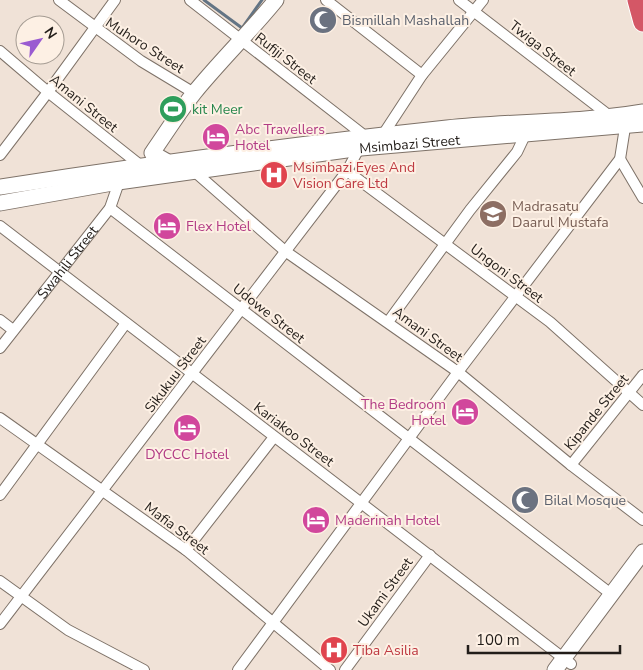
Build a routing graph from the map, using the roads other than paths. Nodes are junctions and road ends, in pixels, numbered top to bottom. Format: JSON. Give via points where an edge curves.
{"nodes":[{"id":1,"x":58,"y":0,"type":"edge"},
{"id":2,"x":114,"y":0,"type":"edge"},
{"id":3,"x":190,"y":0,"type":"edge"},
{"id":4,"x":276,"y":0,"type":"edge"},
{"id":5,"x":326,"y":0,"type":"edge"},
{"id":6,"x":459,"y":0,"type":"edge"},
{"id":7,"x":482,"y":0,"type":"edge"},
{"id":8,"x":637,"y":0,"type":"edge"},
{"id":9,"x":474,"y":12,"type":"junction"},
{"id":10,"x":643,"y":22,"type":"edge"},
{"id":11,"x":93,"y":28,"type":"junction"},
{"id":12,"x":242,"y":41,"type":"junction"},
{"id":13,"x":0,"y":51,"type":"edge"},
{"id":14,"x":422,"y":75,"type":"junction"},
{"id":15,"x":48,"y":92,"type":"junction"},
{"id":16,"x":194,"y":93,"type":"junction"},
{"id":17,"x":643,"y":112,"type":"edge"},
{"id":18,"x":621,"y":120,"type":"junction"},
{"id":19,"x":643,"y":124,"type":"edge"},
{"id":20,"x":528,"y":129,"type":"junction"},
{"id":21,"x":384,"y":140,"type":"junction"},
{"id":22,"x":363,"y":142,"type":"junction"},
{"id":23,"x":0,"y":155,"type":"edge"},
{"id":24,"x":620,"y":159,"type":"junction"},
{"id":25,"x":166,"y":161,"type":"junction"},
{"id":26,"x":347,"y":171,"type":"junction"},
{"id":27,"x":142,"y":172,"type":"junction"},
{"id":28,"x":195,"y":172,"type":"junction"},
{"id":29,"x":117,"y":176,"type":"junction"},
{"id":30,"x":0,"y":187,"type":"edge"},
{"id":31,"x":643,"y":198,"type":"edge"},
{"id":32,"x":0,"y":203,"type":"edge"},
{"id":33,"x":110,"y":208,"type":"junction"},
{"id":34,"x":0,"y":226,"type":"edge"},
{"id":35,"x":446,"y":245,"type":"junction"},
{"id":36,"x":285,"y":251,"type":"junction"},
{"id":37,"x":59,"y":271,"type":"junction"},
{"id":38,"x":517,"y":297,"type":"junction"},
{"id":39,"x":242,"y":309,"type":"junction"},
{"id":40,"x":0,"y":320,"type":"edge"},
{"id":41,"x":388,"y":322,"type":"junction"},
{"id":42,"x":126,"y":323,"type":"junction"},
{"id":43,"x":13,"y":330,"type":"junction"},
{"id":44,"x":0,"y":348,"type":"edge"},
{"id":45,"x":458,"y":372,"type":"junction"},
{"id":46,"x":192,"y":374,"type":"junction"},
{"id":47,"x":643,"y":375,"type":"edge"},
{"id":48,"x":630,"y":392,"type":"junction"},
{"id":49,"x":643,"y":406,"type":"edge"},
{"id":50,"x":0,"y":418,"type":"edge"},
{"id":51,"x":274,"y":437,"type":"junction"},
{"id":52,"x":410,"y":440,"type":"junction"},
{"id":53,"x":37,"y":444,"type":"junction"},
{"id":54,"x":571,"y":465,"type":"junction"},
{"id":55,"x":102,"y":491,"type":"junction"},
{"id":56,"x":0,"y":494,"type":"edge"},
{"id":57,"x":362,"y":504,"type":"junction"},
{"id":58,"x":643,"y":520,"type":"edge"},
{"id":59,"x":186,"y":550,"type":"junction"},
{"id":60,"x":643,"y":552,"type":"edge"},
{"id":61,"x":430,"y":556,"type":"junction"},
{"id":62,"x":643,"y":568,"type":"edge"},
{"id":63,"x":0,"y":581,"type":"edge"},
{"id":64,"x":611,"y":594,"type":"junction"},
{"id":65,"x":22,"y":596,"type":"junction"},
{"id":66,"x":274,"y":623,"type":"junction"},
{"id":67,"x":0,"y":624,"type":"edge"},
{"id":68,"x":565,"y":666,"type":"edge"},
{"id":69,"x":144,"y":670,"type":"edge"},
{"id":70,"x":238,"y":670,"type":"edge"},
{"id":71,"x":330,"y":670,"type":"edge"},
{"id":72,"x":345,"y":670,"type":"edge"}],
"edges":[{"from":1,"to":11,"type":"street","name":"Muhoro Street"},
{"from":2,"to":11,"type":"street"},
{"from":3,"to":12,"type":"street","name":"Rufiji Street"},
{"from":4,"to":12,"type":"street"},
{"from":5,"to":14,"type":"street"},
{"from":6,"to":9,"type":"street","name":"Twiga Street"},
{"from":7,"to":9,"type":"street"},
{"from":8,"to":10,"type":"highway"},
{"from":9,"to":14,"type":"street"},
{"from":9,"to":18,"type":"street","name":"Twiga Street"},
{"from":11,"to":15,"type":"street"},
{"from":11,"to":16,"type":"street","name":"Muhoro Street"},
{"from":12,"to":16,"type":"street"},
{"from":12,"to":22,"type":"street","name":"Rufiji Street"},
{"from":13,"to":15,"type":"street","name":"Amani Street"},
{"from":14,"to":21,"type":"street"},
{"from":15,"to":23,"type":"street"},
{"from":15,"to":27,"type":"street","name":"Amani Street"},
{"from":16,"to":25,"type":"street","via":[[152,153]]},
{"from":17,"to":18,"type":"street","name":"Msimbazi Street"},
{"from":18,"to":19,"type":"street","name":"Msimbazi Street"},
{"from":18,"to":20,"type":"street","name":"Msimbazi Street"},
{"from":18,"to":24,"type":"street"},
{"from":20,"to":21,"type":"street","name":"Msimbazi Street"},
{"from":20,"to":35,"type":"street","via":[[517,152]]},
{"from":21,"to":22,"type":"street","name":"Msimbazi Street"},
{"from":22,"to":25,"type":"street","name":"Msimbazi Street"},
{"from":22,"to":26,"type":"street","name":"Sikukuu Street"},
{"from":22,"to":28,"type":"street","name":"Msimbazi Street"},
{"from":24,"to":31,"type":"street"},
{"from":24,"to":38,"type":"street"},
{"from":25,"to":27,"type":"street","name":"Msimbazi Street"},
{"from":26,"to":35,"type":"street","name":"Ungoni Street"},
{"from":26,"to":36,"type":"street","name":"Sikukuu Street"},
{"from":27,"to":28,"type":"street","name":"Msimbazi Street"},
{"from":27,"to":29,"type":"street","name":"Msimbazi Street"},
{"from":28,"to":36,"type":"street","name":"Amani Street"},
{"from":29,"to":30,"type":"street","name":"Msimbazi Street"},
{"from":29,"to":32,"type":"street","name":"Msimbazi Street"},
{"from":29,"to":33,"type":"street","name":"Swahili Street"},
{"from":33,"to":37,"type":"street","name":"Swahili Street"},
{"from":33,"to":39,"type":"street","name":"Udowe Street"},
{"from":34,"to":37,"type":"street","name":"Kariakoo Street"},
{"from":35,"to":38,"type":"street","name":"Ungoni Street"},
{"from":35,"to":41,"type":"street"},
{"from":36,"to":39,"type":"street","name":"Sikukuu Street"},
{"from":36,"to":41,"type":"street","name":"Amani Street"},
{"from":37,"to":42,"type":"street","name":"Kariakoo Street"},
{"from":37,"to":43,"type":"street","name":"Swahili Street"},
{"from":38,"to":45,"type":"street"},
{"from":38,"to":48,"type":"street","name":"Ungoni Street"},
{"from":39,"to":46,"type":"street","name":"Sikukuu Street"},
{"from":39,"to":52,"type":"street","name":"Udowe Street"},
{"from":40,"to":43,"type":"street"},
{"from":41,"to":45,"type":"street","name":"Amani Street"},
{"from":42,"to":46,"type":"street","name":"Kariakoo Street"},
{"from":42,"to":53,"type":"street"},
{"from":43,"to":44,"type":"street","name":"Swahili Street"},
{"from":45,"to":52,"type":"street"},
{"from":45,"to":54,"type":"street","name":"Amani Street"},
{"from":46,"to":51,"type":"street","name":"Kariakoo Street"},
{"from":46,"to":55,"type":"street","name":"Sikukuu Street"},
{"from":47,"to":48,"type":"street","name":"Kipande Street"},
{"from":48,"to":49,"type":"street","name":"Ungoni Street"},
{"from":48,"to":54,"type":"street","name":"Kipande Street"},
{"from":50,"to":53,"type":"street","name":"Mafia Street"},
{"from":51,"to":57,"type":"street","name":"Kariakoo Street"},
{"from":51,"to":59,"type":"street"},
{"from":52,"to":57,"type":"street"},
{"from":52,"to":64,"type":"street","name":"Udowe Street"},
{"from":53,"to":55,"type":"street","name":"Mafia Street"},
{"from":53,"to":56,"type":"street"},
{"from":54,"to":58,"type":"street","name":"Amani Street"},
{"from":55,"to":59,"type":"street","name":"Mafia Street"},
{"from":55,"to":65,"type":"street","name":"Sikukuu Street"},
{"from":57,"to":61,"type":"street","name":"Kariakoo Street"},
{"from":57,"to":66,"type":"street"},
{"from":59,"to":66,"type":"street","name":"Mafia Street"},
{"from":60,"to":64,"type":"street"},
{"from":61,"to":68,"type":"street","name":"Kariakoo Street"},
{"from":61,"to":72,"type":"street","name":"Ukami Street"},
{"from":62,"to":68,"type":"street"},
{"from":63,"to":65,"type":"street"},
{"from":64,"to":68,"type":"street"},
{"from":65,"to":67,"type":"street","name":"Sikukuu Street"},
{"from":65,"to":69,"type":"street","via":[[68,630]]},
{"from":66,"to":70,"type":"street"},
{"from":66,"to":71,"type":"street","name":"Mafia Street"}]}
